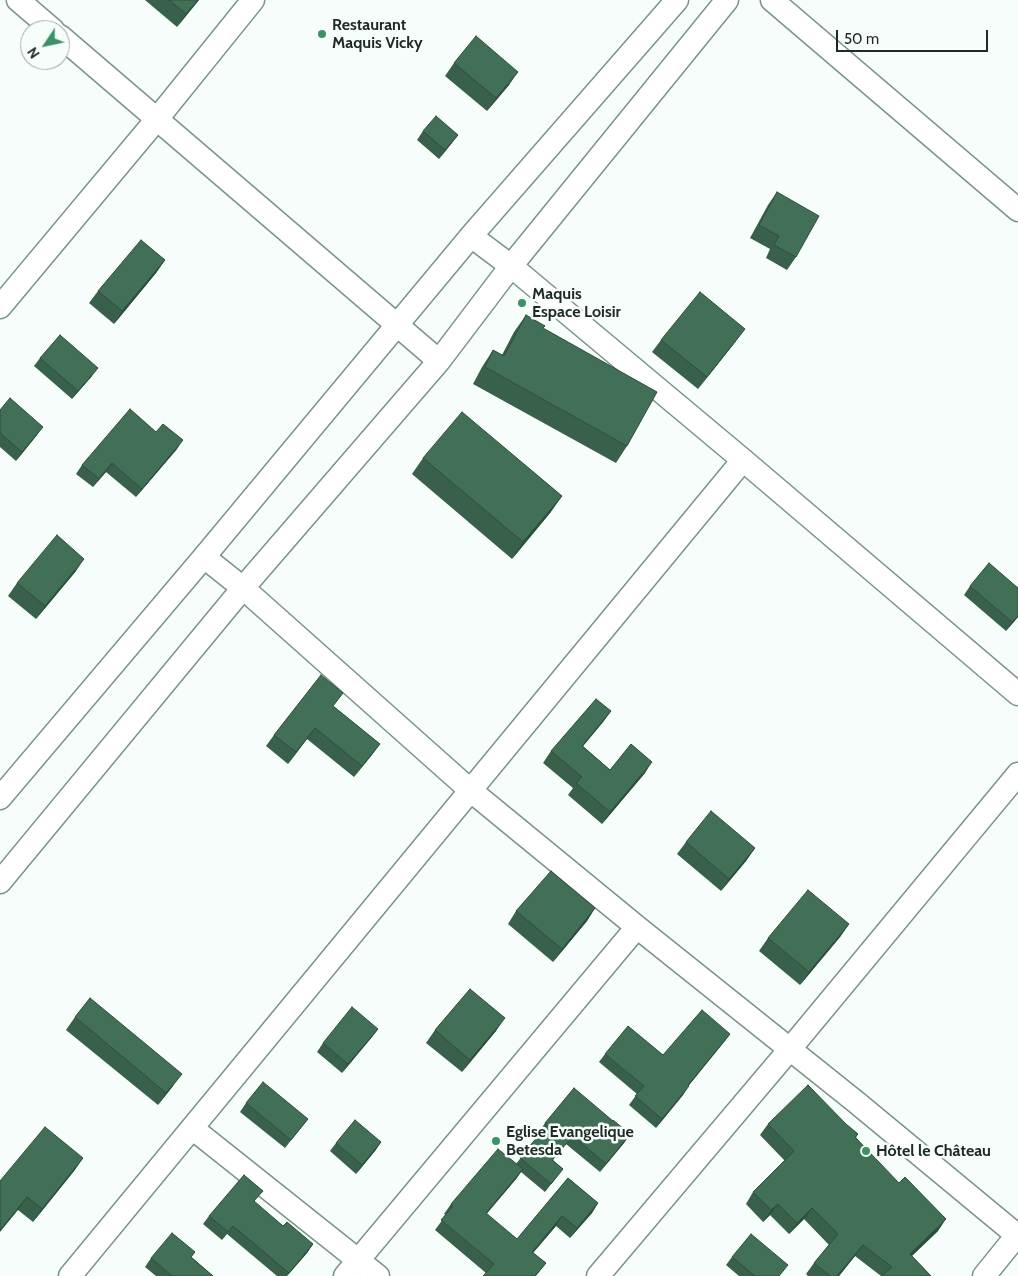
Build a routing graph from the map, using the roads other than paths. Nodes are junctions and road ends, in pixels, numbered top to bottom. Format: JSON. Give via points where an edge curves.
{"nodes":[{"id":1,"x":18,"y":0,"type":"edge"},
{"id":2,"x":254,"y":0,"type":"edge"},
{"id":3,"x":677,"y":0,"type":"edge"},
{"id":4,"x":727,"y":0,"type":"edge"},
{"id":5,"x":772,"y":0,"type":"edge"},
{"id":6,"x":41,"y":20,"type":"edge"},
{"id":7,"x":70,"y":45,"type":"edge"},
{"id":8,"x":157,"y":119,"type":"junction"},
{"id":9,"x":1018,"y":210,"type":"edge"},
{"id":10,"x":471,"y":236,"type":"junction"},
{"id":11,"x":511,"y":266,"type":"junction"},
{"id":12,"x":4,"y":294,"type":"edge"},
{"id":13,"x":397,"y":326,"type":"junction"},
{"id":14,"x":439,"y":362,"type":"junction"},
{"id":15,"x":743,"y":460,"type":"junction"},
{"id":16,"x":204,"y":557,"type":"junction"},
{"id":17,"x":243,"y":588,"type":"junction"},
{"id":18,"x":1018,"y":694,"type":"edge"},
{"id":19,"x":1018,"y":774,"type":"edge"},
{"id":20,"x":470,"y":790,"type":"junction"},
{"id":21,"x":0,"y":798,"type":"edge"},
{"id":22,"x":0,"y":882,"type":"edge"},
{"id":23,"x":636,"y":927,"type":"junction"},
{"id":24,"x":790,"y":1049,"type":"junction"},
{"id":25,"x":192,"y":1128,"type":"junction"},
{"id":26,"x":1018,"y":1235,"type":"edge"},
{"id":27,"x":351,"y":1268,"type":"edge"},
{"id":28,"x":70,"y":1276,"type":"edge"},
{"id":29,"x":378,"y":1276,"type":"edge"},
{"id":30,"x":598,"y":1276,"type":"edge"},
{"id":31,"x":984,"y":1276,"type":"edge"}],
"edges":[{"from":1,"to":6,"type":"street"},
{"from":2,"to":8,"type":"street"},
{"from":3,"to":10,"type":"street"},
{"from":4,"to":11,"type":"street"},
{"from":5,"to":9,"type":"street"},
{"from":7,"to":8,"type":"street"},
{"from":8,"to":12,"type":"street"},
{"from":8,"to":13,"type":"street"},
{"from":10,"to":11,"type":"street"},
{"from":10,"to":13,"type":"street"},
{"from":11,"to":14,"type":"street"},
{"from":11,"to":15,"type":"street"},
{"from":13,"to":14,"type":"street"},
{"from":13,"to":16,"type":"street"},
{"from":14,"to":17,"type":"street"},
{"from":15,"to":18,"type":"street"},
{"from":15,"to":20,"type":"street"},
{"from":16,"to":17,"type":"street"},
{"from":16,"to":21,"type":"street"},
{"from":17,"to":20,"type":"street"},
{"from":17,"to":22,"type":"street"},
{"from":19,"to":24,"type":"street"},
{"from":20,"to":23,"type":"street"},
{"from":20,"to":25,"type":"street"},
{"from":23,"to":24,"type":"street"},
{"from":23,"to":27,"type":"street"},
{"from":24,"to":26,"type":"street"},
{"from":24,"to":30,"type":"street"},
{"from":25,"to":27,"type":"street"},
{"from":25,"to":28,"type":"street"},
{"from":26,"to":31,"type":"street"},
{"from":27,"to":29,"type":"street"}]}
